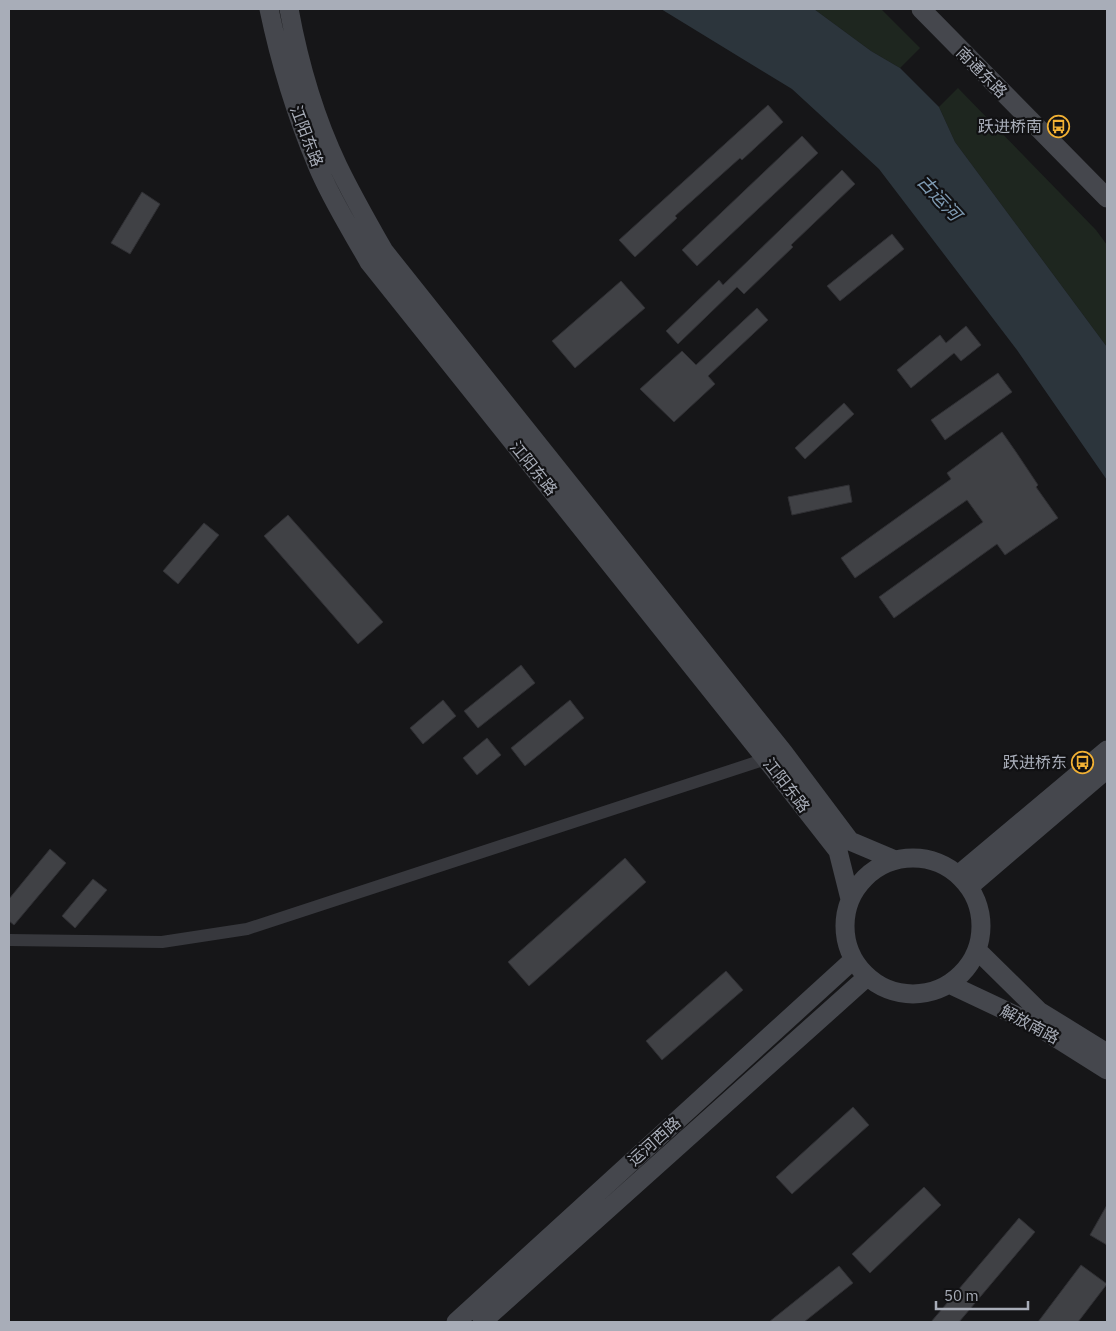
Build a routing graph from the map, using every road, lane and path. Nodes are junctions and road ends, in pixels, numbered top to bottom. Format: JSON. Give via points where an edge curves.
{"nodes":[{"id":1,"x":269,"y":9,"type":"edge"},
{"id":2,"x":289,"y":9,"type":"edge"},
{"id":3,"x":921,"y":9,"type":"edge"},
{"id":4,"x":1107,"y":198,"type":"edge"},
{"id":5,"x":1107,"y":750,"type":"edge"},
{"id":6,"x":766,"y":758,"type":"junction"},
{"id":7,"x":1107,"y":769,"type":"edge"},
{"id":8,"x":895,"y":860,"type":"junction"},
{"id":9,"x":964,"y":881,"type":"junction"},
{"id":10,"x":850,"y":899,"type":"junction"},
{"id":11,"x":9,"y":940,"type":"edge"},
{"id":12,"x":977,"y":950,"type":"junction"},
{"id":13,"x":853,"y":960,"type":"junction"},
{"id":14,"x":867,"y":977,"type":"junction"},
{"id":15,"x":949,"y":984,"type":"junction"},
{"id":16,"x":1107,"y":1053,"type":"edge"},
{"id":17,"x":1107,"y":1070,"type":"edge"},
{"id":18,"x":456,"y":1322,"type":"edge"},
{"id":19,"x":482,"y":1322,"type":"edge"}],
"edges":[{"from":1,"to":6,"type":"main road","name":"江阳东路","via":[[288,86],[317,166],[369,262]]},
{"from":2,"to":8,"type":"main road","name":"江阳东路","via":[[307,88],[322,128],[338,166],[384,251],[784,753],[850,842]]},
{"from":3,"to":4,"type":"main road","name":"南通东路"},
{"from":5,"to":9,"type":"main road"},
{"from":6,"to":10,"type":"main road","name":"江阳东路","via":[[838,851]]},
{"from":6,"to":11,"type":"street","via":[[247,930],[162,942]]},
{"from":7,"to":9,"type":"main road"},
{"from":8,"to":9,"type":"main road","via":[[917,858],[939,863]]},
{"from":8,"to":10,"type":"main road","via":[[874,870]]},
{"from":9,"to":12,"type":"main road","via":[[978,906],[981,928]]},
{"from":10,"to":13,"type":"main road","via":[[845,933]]},
{"from":12,"to":15,"type":"main road","via":[[966,969]]},
{"from":12,"to":16,"type":"main road","name":"解放南路","via":[[1039,1011]]},
{"from":13,"to":14,"type":"main road"},
{"from":13,"to":18,"type":"main road","name":"运河西路"},
{"from":14,"to":15,"type":"main road","via":[[886,989],[907,994],[929,993]]},
{"from":14,"to":19,"type":"main road","name":"运河西路"},
{"from":15,"to":17,"type":"main road","name":"解放南路","via":[[1034,1024]]}]}
